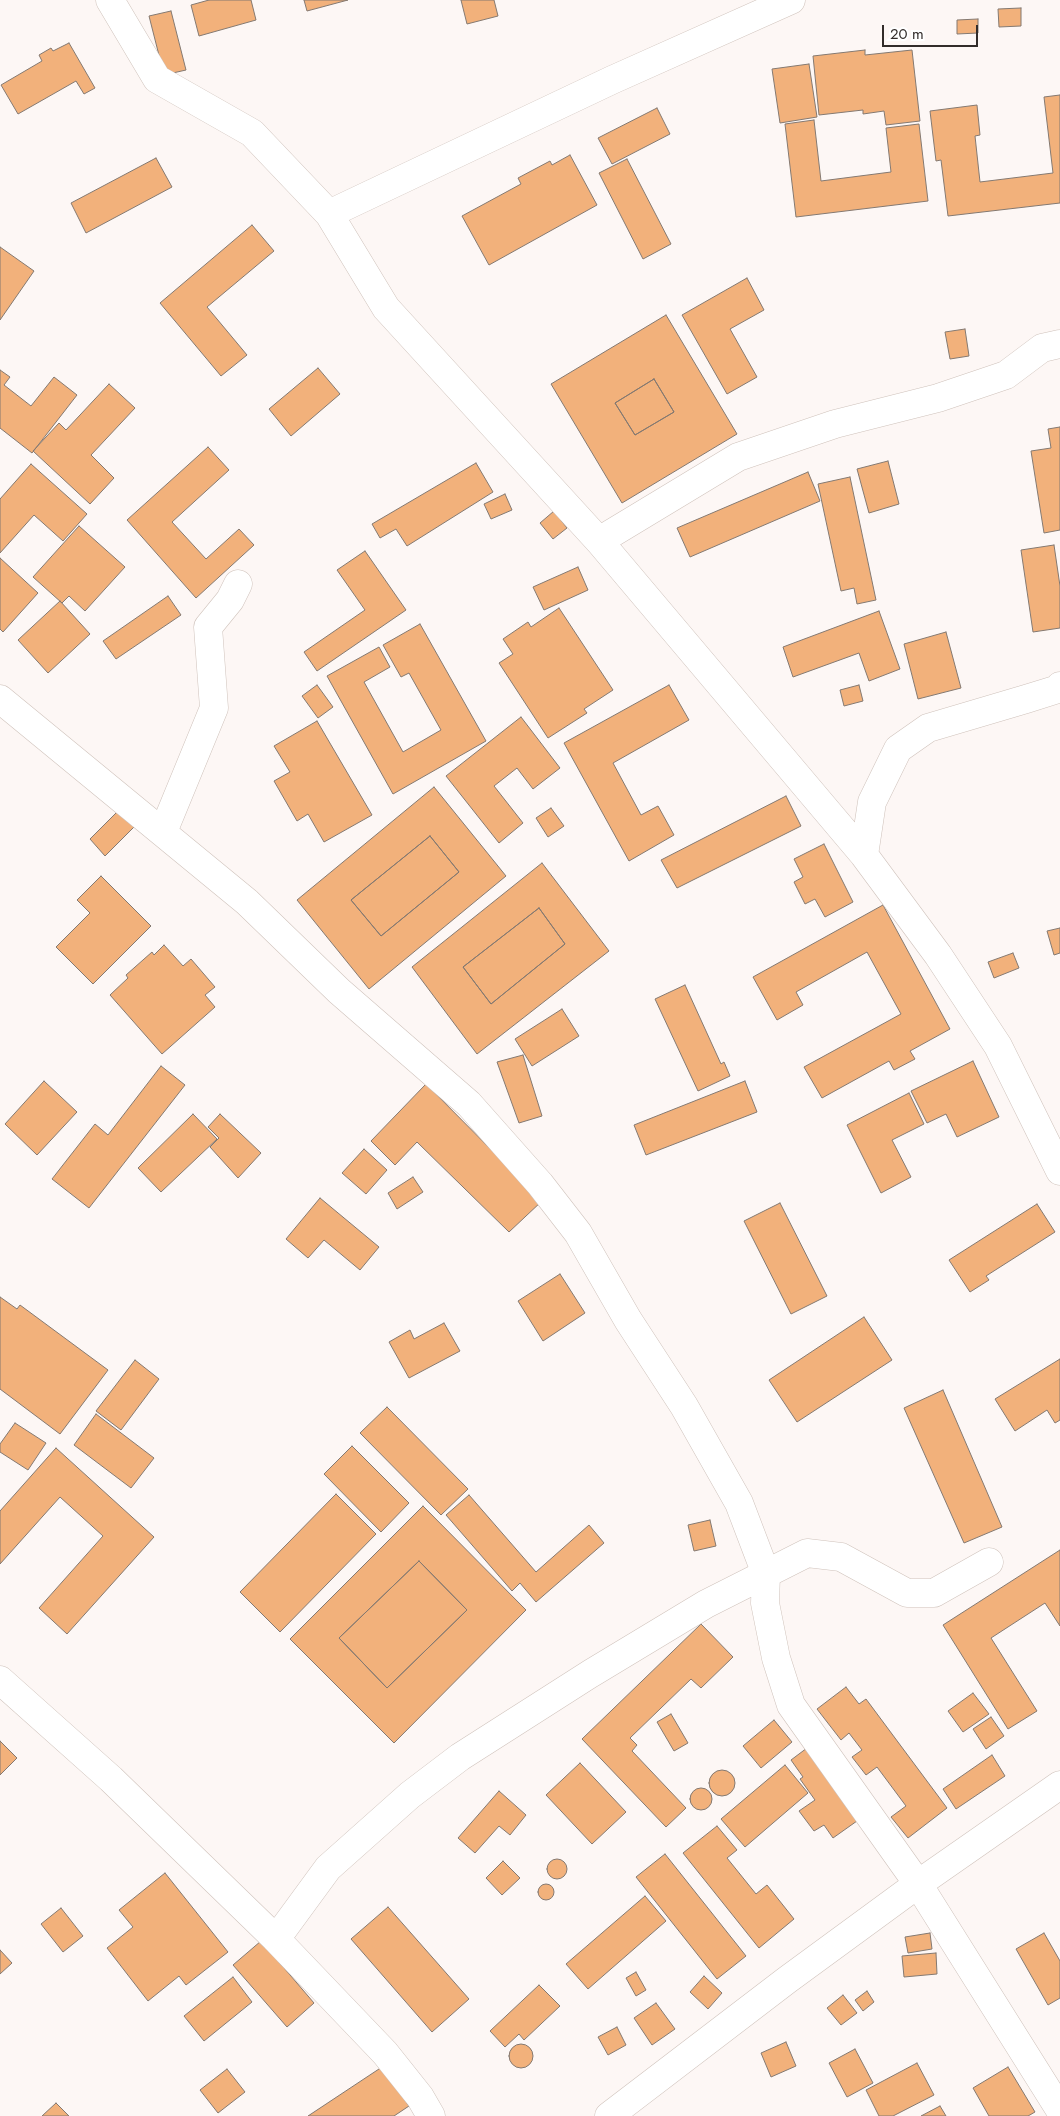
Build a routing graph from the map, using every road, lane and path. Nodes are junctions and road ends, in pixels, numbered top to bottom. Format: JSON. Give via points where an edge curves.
{"nodes":[{"id":1,"x":110,"y":0,"type":"edge"},
{"id":2,"x":790,"y":0,"type":"edge"},
{"id":3,"x":329,"y":214,"type":"junction"},
{"id":4,"x":1060,"y":344,"type":"edge"},
{"id":5,"x":599,"y":541,"type":"junction"},
{"id":6,"x":238,"y":584,"type":"dead end"},
{"id":7,"x":1060,"y":686,"type":"edge"},
{"id":8,"x":0,"y":699,"type":"edge"},
{"id":9,"x":163,"y":832,"type":"junction"},
{"id":10,"x":864,"y":855,"type":"junction"},
{"id":11,"x":1060,"y":1171,"type":"edge"},
{"id":12,"x":989,"y":1562,"type":"dead end"},
{"id":13,"x":766,"y":1574,"type":"junction"},
{"id":14,"x":0,"y":1680,"type":"edge"},
{"id":15,"x":1060,"y":1785,"type":"edge"},
{"id":16,"x":918,"y":1884,"type":"junction"},
{"id":17,"x":276,"y":1938,"type":"junction"},
{"id":18,"x":1060,"y":2110,"type":"edge"},
{"id":19,"x":431,"y":2116,"type":"edge"},
{"id":20,"x":609,"y":2116,"type":"edge"}],
"edges":[{"from":1,"to":3,"type":"street","via":[[156,78],[252,133]]},
{"from":2,"to":3,"type":"street"},
{"from":3,"to":5,"type":"street","via":[[386,308]]},
{"from":4,"to":5,"type":"street","via":[[1042,348],[1006,375],[938,398],[835,424],[738,457]]},
{"from":5,"to":10,"type":"street"},
{"from":6,"to":9,"type":"street","via":[[230,600],[208,627],[214,708]]},
{"from":7,"to":10,"type":"street","via":[[928,728],[898,749],[872,802]]},
{"from":8,"to":9,"type":"street"},
{"from":9,"to":13,"type":"street","via":[[247,902],[339,991],[469,1104],[540,1184],[578,1233],[720,1467],[739,1503]]},
{"from":10,"to":11,"type":"street","via":[[938,955],[998,1046]]},
{"from":12,"to":13,"type":"street","via":[[934,1593],[907,1593],[841,1557],[807,1553]]},
{"from":13,"to":16,"type":"street","via":[[765,1603],[776,1658],[790,1704]]},
{"from":13,"to":17,"type":"street","via":[[706,1604],[453,1762],[384,1816],[328,1868]]},
{"from":14,"to":17,"type":"street","via":[[111,1779]]},
{"from":15,"to":16,"type":"street"},
{"from":16,"to":18,"type":"street"},
{"from":16,"to":20,"type":"street"},
{"from":17,"to":19,"type":"street","via":[[385,2053]]}]}
